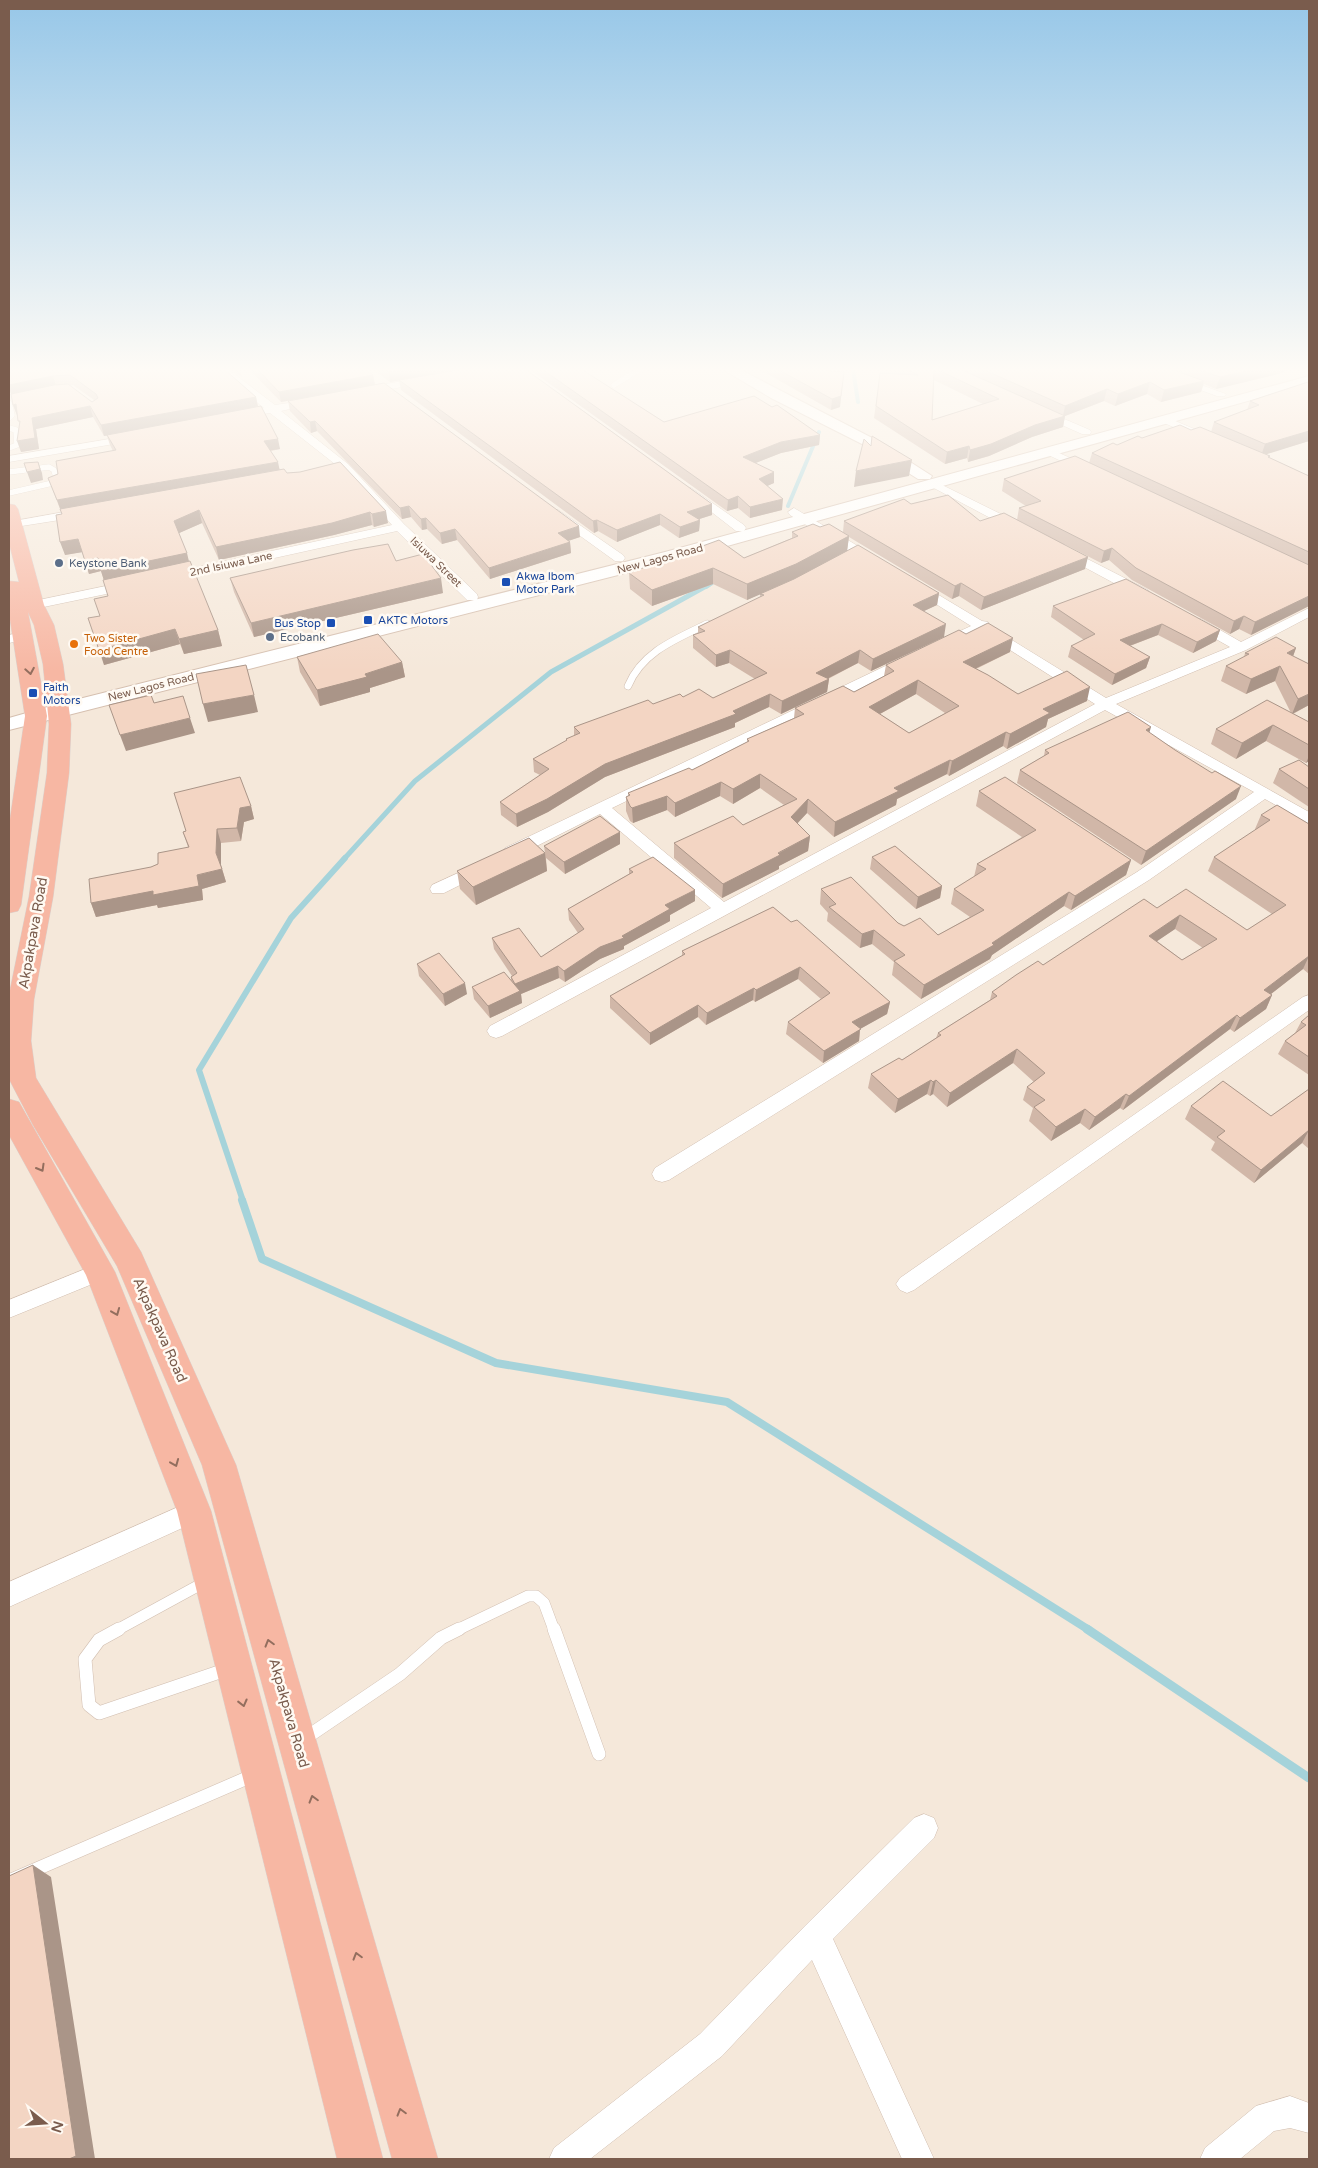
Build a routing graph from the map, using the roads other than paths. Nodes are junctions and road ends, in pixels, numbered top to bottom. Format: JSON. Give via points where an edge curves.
{"nodes":[{"id":1,"x":24,"y":470,"type":"edge"},
{"id":2,"x":54,"y":470,"type":"edge"},
{"id":3,"x":348,"y":470,"type":"edge"},
{"id":4,"x":914,"y":470,"type":"edge"},
{"id":5,"x":961,"y":470,"type":"edge"},
{"id":6,"x":971,"y":470,"type":"edge"},
{"id":7,"x":1089,"y":470,"type":"edge"},
{"id":8,"x":9,"y":472,"type":"edge"},
{"id":9,"x":1104,"y":477,"type":"edge"},
{"id":10,"x":929,"y":480,"type":"junction"},
{"id":11,"x":680,"y":482,"type":"edge"},
{"id":12,"x":9,"y":493,"type":"edge"},
{"id":13,"x":545,"y":504,"type":"edge"},
{"id":14,"x":91,"y":511,"type":"edge"},
{"id":15,"x":800,"y":515,"type":"junction"},
{"id":16,"x":11,"y":517,"type":"edge"},
{"id":17,"x":400,"y":527,"type":"junction"},
{"id":18,"x":740,"y":528,"type":"junction"},
{"id":19,"x":1032,"y":534,"type":"edge"},
{"id":20,"x":1049,"y":543,"type":"edge"},
{"id":21,"x":619,"y":558,"type":"junction"},
{"id":22,"x":883,"y":566,"type":"edge"},
{"id":23,"x":9,"y":572,"type":"edge"},
{"id":24,"x":160,"y":579,"type":"edge"},
{"id":25,"x":908,"y":581,"type":"edge"},
{"id":26,"x":142,"y":582,"type":"edge"},
{"id":27,"x":472,"y":597,"type":"junction"},
{"id":28,"x":1158,"y":601,"type":"edge"},
{"id":29,"x":34,"y":605,"type":"junction"},
{"id":30,"x":1309,"y":612,"type":"edge"},
{"id":31,"x":1183,"y":615,"type":"edge"},
{"id":32,"x":714,"y":621,"type":"edge"},
{"id":33,"x":983,"y":625,"type":"junction"},
{"id":34,"x":16,"y":638,"type":"edge"},
{"id":35,"x":1241,"y":647,"type":"junction"},
{"id":36,"x":628,"y":686,"type":"dead end"},
{"id":37,"x":1105,"y":704,"type":"junction"},
{"id":38,"x":47,"y":706,"type":"junction"},
{"id":39,"x":9,"y":709,"type":"edge"},
{"id":40,"x":9,"y":724,"type":"edge"},
{"id":41,"x":982,"y":770,"type":"junction"},
{"id":42,"x":998,"y":780,"type":"edge"},
{"id":43,"x":1265,"y":792,"type":"junction"},
{"id":44,"x":601,"y":807,"type":"junction"},
{"id":45,"x":1309,"y":819,"type":"edge"},
{"id":46,"x":13,"y":853,"type":"edge"},
{"id":47,"x":1127,"y":865,"type":"edge"},
{"id":48,"x":1143,"y":876,"type":"junction"},
{"id":49,"x":438,"y":889,"type":"dead end"},
{"id":50,"x":9,"y":905,"type":"edge"},
{"id":51,"x":722,"y":909,"type":"junction"},
{"id":52,"x":1309,"y":1001,"type":"edge"},
{"id":53,"x":496,"y":1031,"type":"dead end"},
{"id":54,"x":12,"y":1123,"type":"edge"},
{"id":55,"x":662,"y":1174,"type":"dead end"},
{"id":56,"x":100,"y":1272,"type":"junction"},
{"id":57,"x":907,"y":1284,"type":"dead end"},
{"id":58,"x":9,"y":1309,"type":"edge"},
{"id":59,"x":194,"y":1511,"type":"junction"},
{"id":60,"x":212,"y":1579,"type":"junction"},
{"id":61,"x":9,"y":1595,"type":"edge"},
{"id":62,"x":234,"y":1667,"type":"junction"},
{"id":63,"x":298,"y":1744,"type":"junction"},
{"id":64,"x":599,"y":1754,"type":"dead end"},
{"id":65,"x":261,"y":1772,"type":"junction"},
{"id":66,"x":924,"y":1828,"type":"dead end"},
{"id":67,"x":9,"y":1881,"type":"edge"},
{"id":68,"x":816,"y":1935,"type":"junction"},
{"id":69,"x":1309,"y":2118,"type":"edge"},
{"id":70,"x":360,"y":2159,"type":"edge"},
{"id":71,"x":414,"y":2159,"type":"edge"},
{"id":72,"x":565,"y":2159,"type":"edge"},
{"id":73,"x":918,"y":2159,"type":"edge"},
{"id":74,"x":1216,"y":2159,"type":"edge"}],
"edges":[{"from":1,"to":8,"type":"lane"},
{"from":2,"to":12,"type":"lane","via":[[57,482]]},
{"from":3,"to":17,"type":"street","name":"Isiuwa Street"},
{"from":4,"to":10,"type":"main road"},
{"from":5,"to":10,"type":"main road","name":"New Lagos Road"},
{"from":6,"to":10,"type":"main road","name":"New Lagos Road"},
{"from":7,"to":9,"type":"street"},
{"from":10,"to":15,"type":"main road","name":"New Lagos Road"},
{"from":10,"to":19,"type":"street"},
{"from":11,"to":18,"type":"street"},
{"from":13,"to":21,"type":"street"},
{"from":14,"to":16,"type":"street"},
{"from":15,"to":18,"type":"main road","name":"New Lagos Road"},
{"from":15,"to":22,"type":"street","via":[[854,553]]},
{"from":15,"to":38,"type":"main road","name":"New Lagos Road","via":[[671,556]]},
{"from":16,"to":29,"type":"highway","name":"Akpakpava Road"},
{"from":17,"to":24,"type":"street","name":"2nd Isiuwa Lane"},
{"from":17,"to":27,"type":"street","name":"Isiuwa Street"},
{"from":18,"to":21,"type":"main road","name":"New Lagos Road"},
{"from":20,"to":28,"type":"street"},
{"from":21,"to":27,"type":"main road","name":"New Lagos Road"},
{"from":23,"to":34,"type":"highway","name":"Akpakpava Road"},
{"from":25,"to":33,"type":"street"},
{"from":26,"to":29,"type":"street"},
{"from":27,"to":38,"type":"main road","name":"New Lagos Road"},
{"from":29,"to":38,"type":"highway","name":"Akpakpava Road","via":[[44,626]]},
{"from":30,"to":35,"type":"street"},
{"from":31,"to":35,"type":"street"},
{"from":32,"to":36,"type":"lane","via":[[658,650],[633,673]]},
{"from":33,"to":37,"type":"street"},
{"from":33,"to":44,"type":"street"},
{"from":34,"to":38,"type":"highway","name":"Akpakpava Road","one_way":true},
{"from":35,"to":37,"type":"street"},
{"from":37,"to":41,"type":"street"},
{"from":37,"to":43,"type":"street"},
{"from":38,"to":39,"type":"main road"},
{"from":38,"to":40,"type":"main road"},
{"from":38,"to":46,"type":"highway","name":"Akpakpava Road"},
{"from":63,"to":38,"type":"highway","name":"Akpakpava Road","one_way":true,"via":[[219,1465],[130,1261],[22,1078],[18,1041],[21,999],[41,897],[58,773],[60,724]]},
{"from":41,"to":42,"type":"street"},
{"from":41,"to":51,"type":"street"},
{"from":43,"to":45,"type":"street"},
{"from":43,"to":48,"type":"street"},
{"from":44,"to":49,"type":"street"},
{"from":44,"to":51,"type":"street"},
{"from":46,"to":50,"type":"highway","name":"Akpakpava Road"},
{"from":47,"to":48,"type":"street"},
{"from":48,"to":55,"type":"street"},
{"from":51,"to":53,"type":"street"},
{"from":52,"to":57,"type":"street"},
{"from":54,"to":56,"type":"highway","one_way":true},
{"from":56,"to":58,"type":"street"},
{"from":56,"to":59,"type":"highway","one_way":true},
{"from":59,"to":60,"type":"highway"},
{"from":59,"to":61,"type":"street"},
{"from":60,"to":62,"type":"highway"},
{"from":60,"to":62,"type":"lane","via":[[99,1640],[85,1659],[89,1705],[99,1713]]},
{"from":62,"to":65,"type":"highway","one_way":true},
{"from":63,"to":64,"type":"lane","via":[[400,1674],[441,1638],[528,1596],[536,1596],[544,1603]]},
{"from":71,"to":63,"type":"highway","name":"Akpakpava Road","one_way":true},
{"from":65,"to":67,"type":"lane"},
{"from":65,"to":70,"type":"highway"},
{"from":66,"to":68,"type":"street"},
{"from":68,"to":72,"type":"street","via":[[711,2045]]},
{"from":68,"to":73,"type":"street"},
{"from":69,"to":74,"type":"street","via":[[1290,2112],[1267,2117]]}]}
